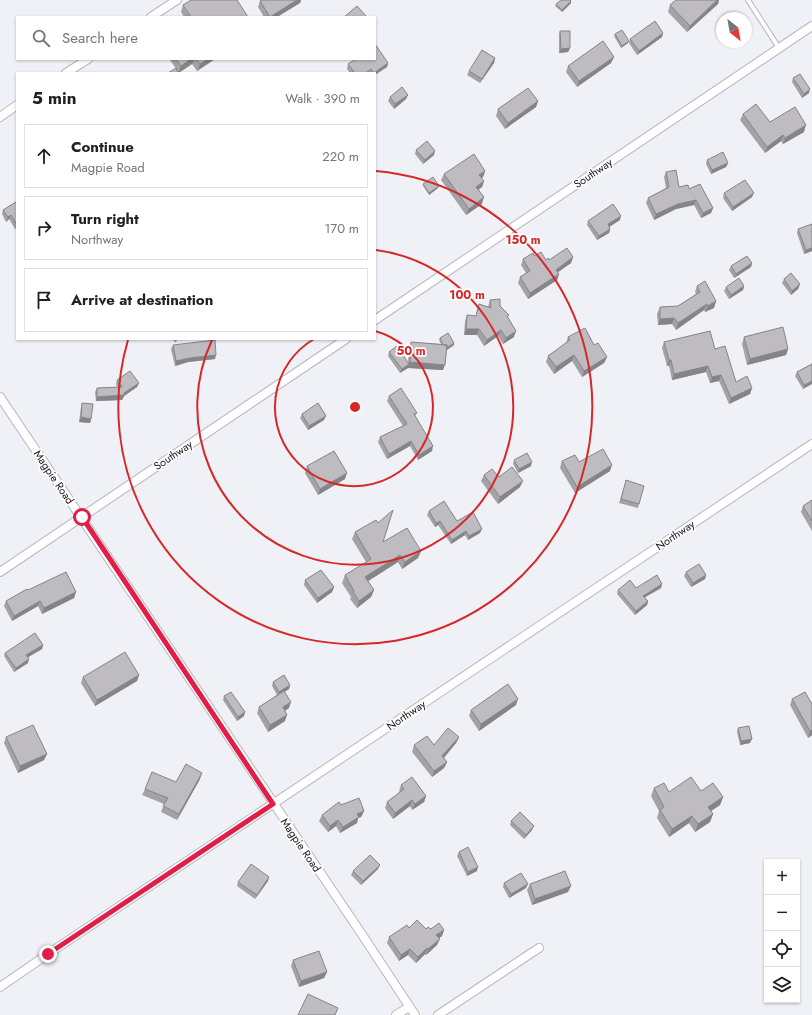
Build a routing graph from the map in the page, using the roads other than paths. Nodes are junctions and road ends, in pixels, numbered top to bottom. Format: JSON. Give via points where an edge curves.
{"nodes":[{"id":1,"x":176,"y":0,"type":"edge"},
{"id":2,"x":748,"y":0,"type":"edge"},
{"id":3,"x":152,"y":16,"type":"edge"},
{"id":4,"x":812,"y":26,"type":"edge"},
{"id":5,"x":779,"y":48,"type":"junction"},
{"id":6,"x":86,"y":60,"type":"edge"},
{"id":7,"x":68,"y":72,"type":"edge"},
{"id":8,"x":16,"y":107,"type":"edge"},
{"id":9,"x":0,"y":117,"type":"edge"},
{"id":10,"x":376,"y":319,"type":"edge"},
{"id":11,"x":345,"y":340,"type":"edge"},
{"id":12,"x":0,"y":397,"type":"edge"},
{"id":13,"x":812,"y":444,"type":"edge"},
{"id":14,"x":82,"y":517,"type":"junction"},
{"id":15,"x":0,"y":572,"type":"edge"},
{"id":16,"x":273,"y":804,"type":"junction"},
{"id":17,"x":538,"y":948,"type":"dead end"},
{"id":18,"x":0,"y":987,"type":"edge"},
{"id":19,"x":409,"y":1007,"type":"junction"},
{"id":20,"x":396,"y":1015,"type":"edge"},
{"id":21,"x":415,"y":1015,"type":"edge"},
{"id":22,"x":438,"y":1015,"type":"edge"}],
"edges":[{"from":1,"to":3,"type":"street"},
{"from":2,"to":5,"type":"lane"},
{"from":4,"to":5,"type":"street","name":"Southway"},
{"from":5,"to":10,"type":"street","name":"Southway"},
{"from":6,"to":7,"type":"street"},
{"from":8,"to":9,"type":"street"},
{"from":11,"to":14,"type":"street","name":"Southway"},
{"from":12,"to":14,"type":"street","name":"Magpie Road"},
{"from":13,"to":16,"type":"street","name":"Northway"},
{"from":14,"to":15,"type":"street","name":"Southway"},
{"from":14,"to":16,"type":"street","name":"Magpie Road"},
{"from":16,"to":18,"type":"street","name":"Northway"},
{"from":16,"to":19,"type":"street","name":"Magpie Road"},
{"from":17,"to":22,"type":"street"},
{"from":19,"to":20,"type":"street"},
{"from":19,"to":21,"type":"street","name":"Magpie Road"}]}
